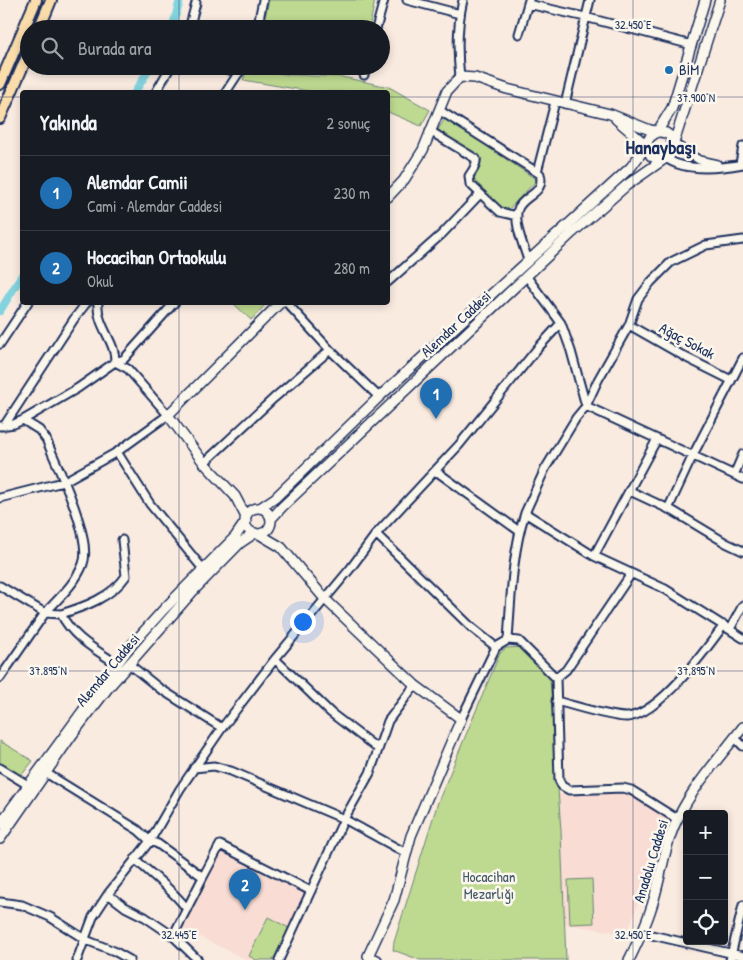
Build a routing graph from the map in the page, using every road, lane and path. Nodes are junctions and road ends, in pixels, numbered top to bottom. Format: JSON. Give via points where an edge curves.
{"nodes":[{"id":1,"x":36,"y":0,"type":"edge"},
{"id":2,"x":51,"y":0,"type":"edge"},
{"id":3,"x":263,"y":0,"type":"edge"},
{"id":4,"x":384,"y":0,"type":"edge"},
{"id":5,"x":407,"y":0,"type":"edge"},
{"id":6,"x":462,"y":0,"type":"edge"},
{"id":7,"x":590,"y":0,"type":"edge"},
{"id":8,"x":705,"y":0,"type":"edge"},
{"id":9,"x":720,"y":0,"type":"edge"},
{"id":10,"x":528,"y":2,"type":"edge"},
{"id":11,"x":196,"y":3,"type":"dead end"},
{"id":12,"x":460,"y":14,"type":"junction"},
{"id":13,"x":585,"y":17,"type":"junction"},
{"id":14,"x":27,"y":20,"type":"edge"},
{"id":15,"x":43,"y":20,"type":"edge"},
{"id":16,"x":191,"y":20,"type":"edge"},
{"id":17,"x":259,"y":20,"type":"edge"},
{"id":18,"x":378,"y":20,"type":"edge"},
{"id":19,"x":519,"y":34,"type":"dead end"},
{"id":20,"x":20,"y":37,"type":"edge"},
{"id":21,"x":692,"y":46,"type":"junction"},
{"id":22,"x":20,"y":72,"type":"edge"},
{"id":23,"x":166,"y":75,"type":"edge"},
{"id":24,"x":237,"y":75,"type":"edge"},
{"id":25,"x":460,"y":77,"type":"junction"},
{"id":26,"x":0,"y":84,"type":"edge"},
{"id":27,"x":157,"y":90,"type":"edge"},
{"id":28,"x":227,"y":90,"type":"edge"},
{"id":29,"x":556,"y":102,"type":"junction"},
{"id":30,"x":566,"y":104,"type":"junction"},
{"id":31,"x":439,"y":110,"type":"junction"},
{"id":32,"x":610,"y":114,"type":"junction"},
{"id":33,"x":0,"y":118,"type":"edge"},
{"id":34,"x":430,"y":131,"type":"junction"},
{"id":35,"x":657,"y":132,"type":"junction"},
{"id":36,"x":673,"y":143,"type":"junction"},
{"id":37,"x":646,"y":145,"type":"junction"},
{"id":38,"x":743,"y":146,"type":"edge"},
{"id":39,"x":666,"y":158,"type":"junction"},
{"id":40,"x":741,"y":164,"type":"edge"},
{"id":41,"x":725,"y":166,"type":"junction"},
{"id":42,"x":537,"y":172,"type":"junction"},
{"id":43,"x":390,"y":194,"type":"edge"},
{"id":44,"x":480,"y":194,"type":"junction"},
{"id":45,"x":517,"y":216,"type":"junction"},
{"id":46,"x":743,"y":240,"type":"edge"},
{"id":47,"x":528,"y":260,"type":"junction"},
{"id":48,"x":527,"y":276,"type":"junction"},
{"id":49,"x":390,"y":280,"type":"edge"},
{"id":50,"x":26,"y":305,"type":"edge"},
{"id":51,"x":85,"y":305,"type":"edge"},
{"id":52,"x":98,"y":305,"type":"edge"},
{"id":53,"x":172,"y":305,"type":"edge"},
{"id":54,"x":278,"y":305,"type":"edge"},
{"id":55,"x":289,"y":305,"type":"edge"},
{"id":56,"x":561,"y":323,"type":"junction"},
{"id":57,"x":629,"y":325,"type":"junction"},
{"id":58,"x":0,"y":344,"type":"edge"},
{"id":59,"x":330,"y":350,"type":"junction"},
{"id":60,"x":743,"y":358,"type":"edge"},
{"id":61,"x":115,"y":362,"type":"junction"},
{"id":62,"x":731,"y":380,"type":"junction"},
{"id":63,"x":379,"y":397,"type":"junction"},
{"id":64,"x":586,"y":406,"type":"junction"},
{"id":65,"x":168,"y":415,"type":"junction"},
{"id":66,"x":23,"y":420,"type":"junction"},
{"id":67,"x":2,"y":426,"type":"edge"},
{"id":68,"x":657,"y":439,"type":"junction"},
{"id":69,"x":117,"y":452,"type":"junction"},
{"id":70,"x":743,"y":454,"type":"edge"},
{"id":71,"x":693,"y":456,"type":"junction"},
{"id":72,"x":204,"y":463,"type":"junction"},
{"id":73,"x":436,"y":471,"type":"junction"},
{"id":74,"x":734,"y":474,"type":"junction"},
{"id":75,"x":743,"y":479,"type":"edge"},
{"id":76,"x":63,"y":482,"type":"junction"},
{"id":77,"x":630,"y":491,"type":"junction"},
{"id":78,"x":235,"y":496,"type":"junction"},
{"id":79,"x":0,"y":498,"type":"edge"},
{"id":80,"x":258,"y":508,"type":"junction"},
{"id":81,"x":668,"y":509,"type":"junction"},
{"id":82,"x":525,"y":513,"type":"junction"},
{"id":83,"x":246,"y":519,"type":"junction"},
{"id":84,"x":271,"y":521,"type":"junction"},
{"id":85,"x":519,"y":531,"type":"junction"},
{"id":86,"x":257,"y":534,"type":"junction"},
{"id":87,"x":376,"y":534,"type":"junction"},
{"id":88,"x":122,"y":540,"type":"dead end"},
{"id":89,"x":280,"y":547,"type":"junction"},
{"id":90,"x":743,"y":551,"type":"edge"},
{"id":91,"x":594,"y":556,"type":"junction"},
{"id":92,"x":202,"y":569,"type":"junction"},
{"id":93,"x":631,"y":574,"type":"junction"},
{"id":94,"x":0,"y":586,"type":"edge"},
{"id":95,"x":325,"y":599,"type":"junction"},
{"id":96,"x":743,"y":605,"type":"edge"},
{"id":97,"x":45,"y":613,"type":"junction"},
{"id":98,"x":61,"y":614,"type":"junction"},
{"id":99,"x":727,"y":627,"type":"junction"},
{"id":100,"x":743,"y":638,"type":"edge"},
{"id":101,"x":508,"y":640,"type":"junction"},
{"id":102,"x":496,"y":647,"type":"junction"},
{"id":103,"x":275,"y":659,"type":"junction"},
{"id":104,"x":117,"y":664,"type":"junction"},
{"id":105,"x":129,"y":664,"type":"junction"},
{"id":106,"x":0,"y":678,"type":"edge"},
{"id":107,"x":556,"y":678,"type":"junction"},
{"id":108,"x":415,"y":685,"type":"junction"},
{"id":109,"x":556,"y":701,"type":"junction"},
{"id":110,"x":460,"y":719,"type":"junction"},
{"id":111,"x":743,"y":727,"type":"edge"},
{"id":112,"x":222,"y":728,"type":"junction"},
{"id":113,"x":735,"y":738,"type":"junction"},
{"id":114,"x":743,"y":746,"type":"edge"},
{"id":115,"x":378,"y":750,"type":"junction"},
{"id":116,"x":0,"y":768,"type":"edge"},
{"id":117,"x":194,"y":768,"type":"junction"},
{"id":118,"x":46,"y":773,"type":"junction"},
{"id":119,"x":28,"y":785,"type":"junction"},
{"id":120,"x":344,"y":818,"type":"junction"},
{"id":121,"x":677,"y":819,"type":"junction"},
{"id":122,"x":0,"y":824,"type":"edge"},
{"id":123,"x":0,"y":840,"type":"edge"},
{"id":124,"x":150,"y":841,"type":"junction"},
{"id":125,"x":406,"y":853,"type":"junction"},
{"id":126,"x":136,"y":859,"type":"junction"},
{"id":127,"x":203,"y":877,"type":"junction"},
{"id":128,"x":311,"y":891,"type":"junction"},
{"id":129,"x":108,"y":894,"type":"junction"},
{"id":130,"x":0,"y":902,"type":"edge"},
{"id":131,"x":743,"y":905,"type":"edge"},
{"id":132,"x":187,"y":909,"type":"junction"},
{"id":133,"x":643,"y":933,"type":"junction"},
{"id":134,"x":174,"y":936,"type":"junction"},
{"id":135,"x":86,"y":940,"type":"junction"},
{"id":136,"x":743,"y":956,"type":"edge"},
{"id":137,"x":731,"y":957,"type":"edge"},
{"id":138,"x":367,"y":958,"type":"edge"},
{"id":139,"x":77,"y":960,"type":"edge"},
{"id":140,"x":130,"y":960,"type":"edge"},
{"id":141,"x":198,"y":960,"type":"edge"},
{"id":142,"x":279,"y":960,"type":"edge"},
{"id":143,"x":377,"y":960,"type":"edge"},
{"id":144,"x":629,"y":960,"type":"edge"}],
"edges":[{"from":1,"to":14,"type":"main road"},
{"from":2,"to":15,"type":"main road"},
{"from":3,"to":17,"type":"street"},
{"from":4,"to":18,"type":"street"},
{"from":5,"to":12,"type":"street"},
{"from":6,"to":12,"type":"street"},
{"from":7,"to":13,"type":"street"},
{"from":8,"to":21,"type":"main road"},
{"from":9,"to":36,"type":"main road"},
{"from":10,"to":13,"type":"street"},
{"from":10,"to":19,"type":"street"},
{"from":11,"to":16,"type":"street"},
{"from":12,"to":25,"type":"street","via":[[457,51]]},
{"from":13,"to":21,"type":"street"},
{"from":13,"to":30,"type":"street"},
{"from":20,"to":26,"type":"main road"},
{"from":21,"to":35,"type":"main road","via":[[672,108]]},
{"from":22,"to":33,"type":"main road"},
{"from":23,"to":27,"type":"street"},
{"from":24,"to":28,"type":"street"},
{"from":25,"to":29,"type":"main road","via":[[475,78]]},
{"from":25,"to":31,"type":"main road","via":[[447,91]]},
{"from":29,"to":30,"type":"main road"},
{"from":29,"to":42,"type":"street"},
{"from":30,"to":32,"type":"main road"},
{"from":31,"to":34,"type":"main road"},
{"from":31,"to":42,"type":"street"},
{"from":32,"to":35,"type":"main road"},
{"from":32,"to":37,"type":"main road"},
{"from":34,"to":43,"type":"main road","via":[[423,150],[404,180]]},
{"from":34,"to":44,"type":"street","via":[[476,160],[468,181]]},
{"from":35,"to":36,"type":"main road","via":[[669,136]]},
{"from":35,"to":37,"type":"main road","via":[[650,136]]},
{"from":36,"to":39,"type":"main road"},
{"from":36,"to":41,"type":"street","via":[[699,160]]},
{"from":37,"to":39,"type":"main road","via":[[654,158]]},
{"from":37,"to":47,"type":"main road","name":"Alemdar Caddesi","via":[[623,175]]},
{"from":38,"to":40,"type":"street"},
{"from":39,"to":41,"type":"street","via":[[684,165]]},
{"from":39,"to":48,"type":"main road","name":"Alemdar Caddesi","via":[[627,185]]},
{"from":40,"to":41,"type":"street"},
{"from":42,"to":45,"type":"street","via":[[542,182],[536,192],[521,204]]},
{"from":44,"to":45,"type":"street","via":[[500,212]]},
{"from":44,"to":49,"type":"street","via":[[442,234]]},
{"from":45,"to":47,"type":"street"},
{"from":46,"to":57,"type":"street","via":[[706,245],[671,262],[638,299]]},
{"from":47,"to":63,"type":"main road","name":"Alemdar Caddesi"},
{"from":48,"to":56,"type":"street"},
{"from":48,"to":84,"type":"main road","name":"Alemdar Caddesi","via":[[282,507]]},
{"from":50,"to":58,"type":"street"},
{"from":51,"to":67,"type":"street"},
{"from":52,"to":61,"type":"street","via":[[102,327],[116,352]]},
{"from":53,"to":61,"type":"street","via":[[124,359]]},
{"from":54,"to":65,"type":"main road"},
{"from":55,"to":59,"type":"street"},
{"from":56,"to":64,"type":"street"},
{"from":56,"to":73,"type":"street"},
{"from":57,"to":62,"type":"street","name":"Ağaç Sokak"},
{"from":57,"to":64,"type":"street"},
{"from":59,"to":63,"type":"street"},
{"from":59,"to":72,"type":"street"},
{"from":60,"to":62,"type":"street"},
{"from":61,"to":65,"type":"street","via":[[128,369]]},
{"from":61,"to":66,"type":"street"},
{"from":62,"to":71,"type":"street"},
{"from":63,"to":80,"type":"main road","name":"Alemdar Caddesi","via":[[275,498]]},
{"from":64,"to":68,"type":"street"},
{"from":64,"to":82,"type":"street","via":[[545,470]]},
{"from":65,"to":69,"type":"street"},
{"from":65,"to":72,"type":"main road"},
{"from":66,"to":67,"type":"street"},
{"from":66,"to":76,"type":"street","via":[[46,439]]},
{"from":68,"to":71,"type":"street"},
{"from":68,"to":77,"type":"street"},
{"from":69,"to":76,"type":"street"},
{"from":69,"to":92,"type":"street","via":[[150,504]]},
{"from":70,"to":74,"type":"street"},
{"from":71,"to":74,"type":"street"},
{"from":71,"to":81,"type":"street"},
{"from":72,"to":78,"type":"main road"},
{"from":73,"to":85,"type":"street"},
{"from":73,"to":87,"type":"street"},
{"from":74,"to":75,"type":"street"},
{"from":76,"to":79,"type":"street"},
{"from":76,"to":97,"type":"street","via":[[78,520],[86,554],[83,566],[71,585]]},
{"from":77,"to":81,"type":"street"},
{"from":77,"to":91,"type":"street"},
{"from":78,"to":80,"type":"main road"},
{"from":78,"to":83,"type":"main road"},
{"from":80,"to":83,"type":"main road","via":[[252,510]]},
{"from":80,"to":84,"type":"main road","via":[[268,512]]},
{"from":81,"to":90,"type":"street"},
{"from":82,"to":85,"type":"street"},
{"from":82,"to":91,"type":"street"},
{"from":83,"to":86,"type":"main road","via":[[248,529]]},
{"from":83,"to":92,"type":"main road","name":"Alemdar Caddesi","via":[[235,537]]},
{"from":84,"to":86,"type":"main road","via":[[267,531]]},
{"from":84,"to":89,"type":"main road"},
{"from":85,"to":101,"type":"street"},
{"from":86,"to":89,"type":"main road"},
{"from":86,"to":105,"type":"main road","name":"Alemdar Caddesi","via":[[240,544],[194,590]]},
{"from":87,"to":95,"type":"street"},
{"from":87,"to":102,"type":"street","via":[[472,628]]},
{"from":88,"to":98,"type":"street","via":[[126,576],[122,581],[106,595]]},
{"from":89,"to":95,"type":"main road"},
{"from":91,"to":93,"type":"street"},
{"from":92,"to":104,"type":"main road","name":"Alemdar Caddesi"},
{"from":93,"to":99,"type":"street"},
{"from":93,"to":107,"type":"street","via":[[566,670]]},
{"from":94,"to":97,"type":"street"},
{"from":95,"to":103,"type":"street"},
{"from":95,"to":108,"type":"main road"},
{"from":96,"to":99,"type":"street"},
{"from":97,"to":98,"type":"street"},
{"from":97,"to":106,"type":"street"},
{"from":98,"to":104,"type":"street","via":[[80,640]]},
{"from":99,"to":100,"type":"street"},
{"from":99,"to":109,"type":"street","via":[[659,702],[641,712],[628,717],[614,716]]},
{"from":101,"to":102,"type":"street"},
{"from":101,"to":107,"type":"street","via":[[519,641]]},
{"from":102,"to":110,"type":"street"},
{"from":103,"to":112,"type":"street"},
{"from":103,"to":115,"type":"street","via":[[331,713]]},
{"from":104,"to":119,"type":"main road","name":"Alemdar Caddesi"},
{"from":105,"to":112,"type":"street","via":[[159,688]]},
{"from":105,"to":118,"type":"main road","name":"Alemdar Caddesi"},
{"from":107,"to":109,"type":"street"},
{"from":108,"to":110,"type":"main road"},
{"from":108,"to":115,"type":"street","via":[[388,722]]},
{"from":109,"to":121,"type":"street","via":[[559,780],[562,786],[569,790],[631,790]]},
{"from":110,"to":125,"type":"main road"},
{"from":111,"to":113,"type":"main road","name":"Anadolu Caddesi"},
{"from":112,"to":117,"type":"street"},
{"from":113,"to":114,"type":"street"},
{"from":113,"to":121,"type":"main road","name":"Anadolu Caddesi"},
{"from":115,"to":120,"type":"street","via":[[370,773]]},
{"from":116,"to":119,"type":"street"},
{"from":117,"to":120,"type":"street","via":[[214,766],[231,771]]},
{"from":117,"to":124,"type":"street"},
{"from":118,"to":123,"type":"main road","name":"Alemdar Caddesi"},
{"from":118,"to":124,"type":"street","via":[[138,830]]},
{"from":119,"to":122,"type":"main road","name":"Alemdar Caddesi"},
{"from":120,"to":125,"type":"street"},
{"from":120,"to":128,"type":"street"},
{"from":121,"to":133,"type":"main road","name":"Anadolu Caddesi"},
{"from":124,"to":126,"type":"street"},
{"from":124,"to":127,"type":"street"},
{"from":125,"to":138,"type":"main road","via":[[394,900]]},
{"from":126,"to":129,"type":"street"},
{"from":126,"to":132,"type":"street"},
{"from":127,"to":128,"type":"street","via":[[220,846]]},
{"from":127,"to":132,"type":"street"},
{"from":128,"to":142,"type":"street"},
{"from":129,"to":134,"type":"street"},
{"from":129,"to":135,"type":"street","via":[[93,917]]},
{"from":130,"to":135,"type":"street","via":[[22,905]]},
{"from":131,"to":137,"type":"street"},
{"from":132,"to":134,"type":"street"},
{"from":133,"to":137,"type":"street"},
{"from":133,"to":144,"type":"main road","name":"Anadolu Caddesi"},
{"from":134,"to":141,"type":"street"},
{"from":135,"to":139,"type":"street"},
{"from":135,"to":140,"type":"street"},
{"from":136,"to":137,"type":"street"},
{"from":138,"to":143,"type":"main road"}]}
